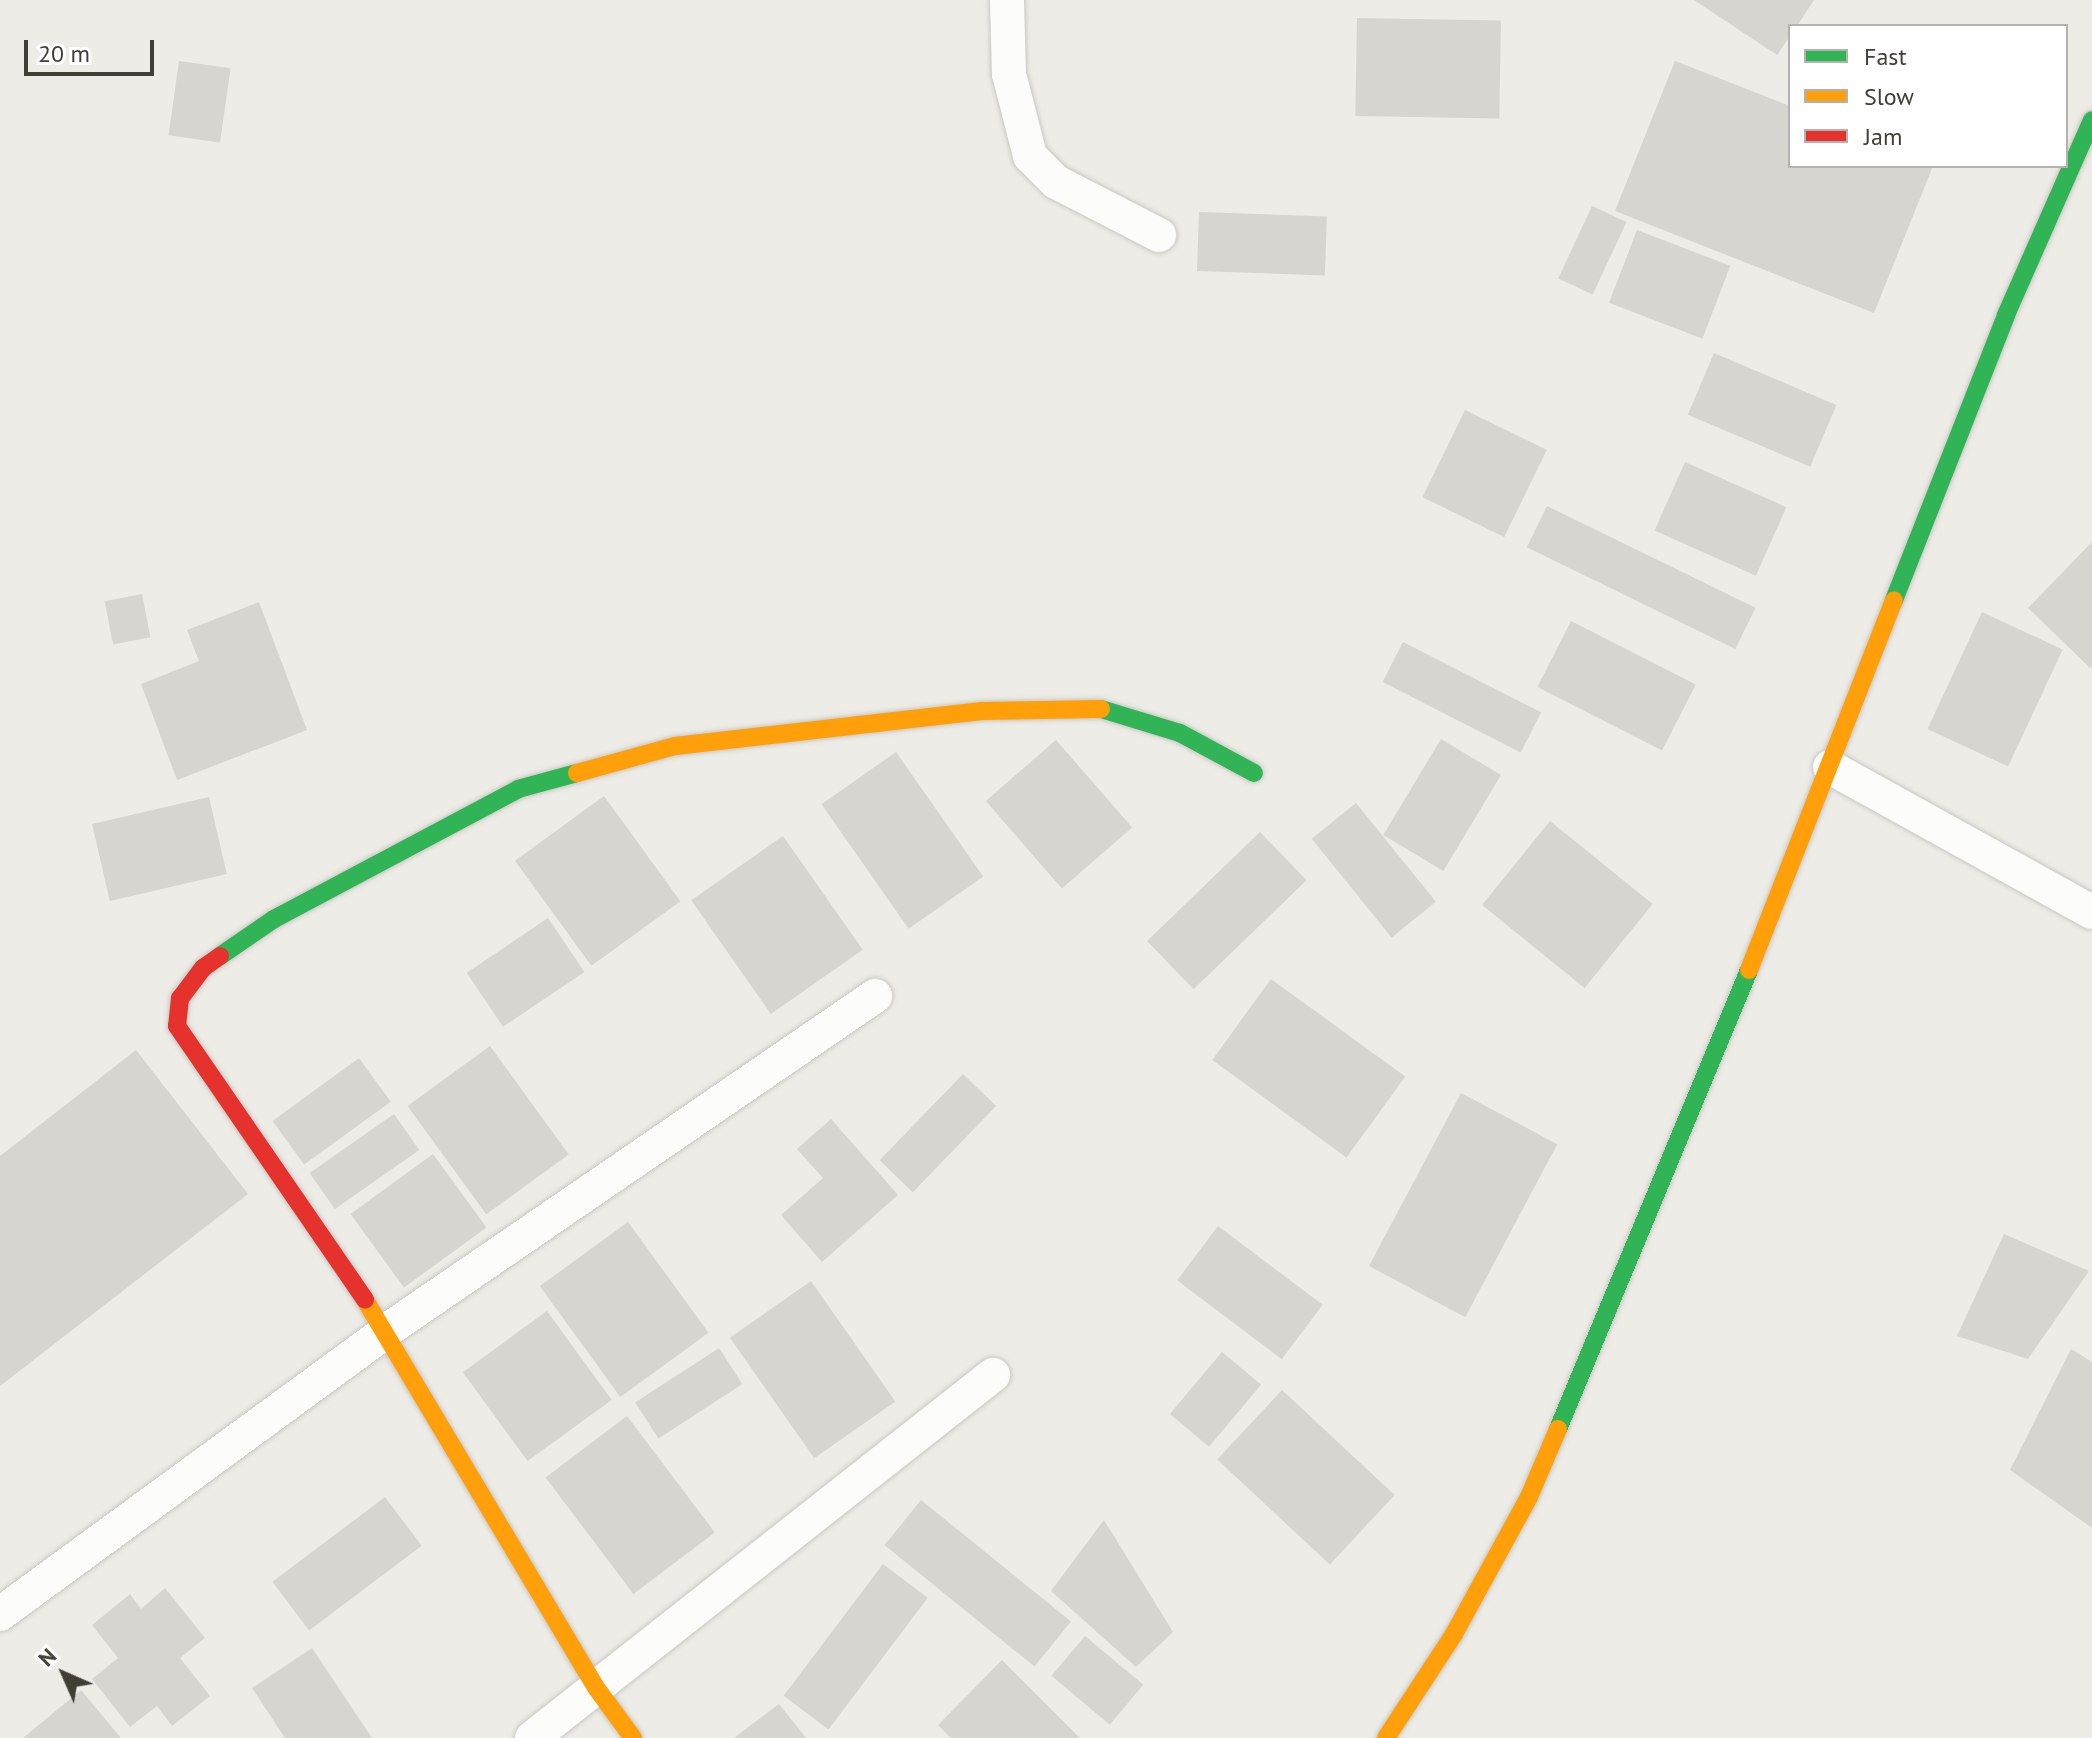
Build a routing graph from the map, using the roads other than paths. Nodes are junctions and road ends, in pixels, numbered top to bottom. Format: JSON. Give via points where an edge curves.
{"nodes":[{"id":1,"x":1007,"y":0,"type":"edge"},
{"id":2,"x":2092,"y":120,"type":"edge"},
{"id":3,"x":1159,"y":235,"type":"dead end"},
{"id":4,"x":1830,"y":767,"type":"junction"},
{"id":5,"x":1254,"y":773,"type":"dead end"},
{"id":6,"x":2092,"y":912,"type":"edge"},
{"id":7,"x":875,"y":996,"type":"dead end"},
{"id":8,"x":386,"y":1331,"type":"junction"},
{"id":9,"x":993,"y":1375,"type":"dead end"},
{"id":10,"x":0,"y":1614,"type":"edge"},
{"id":11,"x":597,"y":1689,"type":"junction"},
{"id":12,"x":532,"y":1738,"type":"edge"},
{"id":13,"x":633,"y":1738,"type":"edge"},
{"id":14,"x":1386,"y":1738,"type":"edge"}],
"edges":[{"from":1,"to":3,"type":"street","via":[[1009,74],[1030,156],[1056,182]]},
{"from":2,"to":4,"type":"street","via":[[2006,315]]},
{"from":4,"to":6,"type":"street"},
{"from":4,"to":14,"type":"street","via":[[1688,1127],[1529,1497],[1454,1634]]},
{"from":5,"to":8,"type":"street","via":[[1180,733],[1099,708],[982,711],[675,746],[518,789],[274,919],[203,968],[180,998],[177,1026]]},
{"from":7,"to":8,"type":"street"},
{"from":8,"to":10,"type":"street"},
{"from":8,"to":11,"type":"street"},
{"from":9,"to":11,"type":"street"},
{"from":11,"to":12,"type":"street"},
{"from":11,"to":13,"type":"street"}]}
